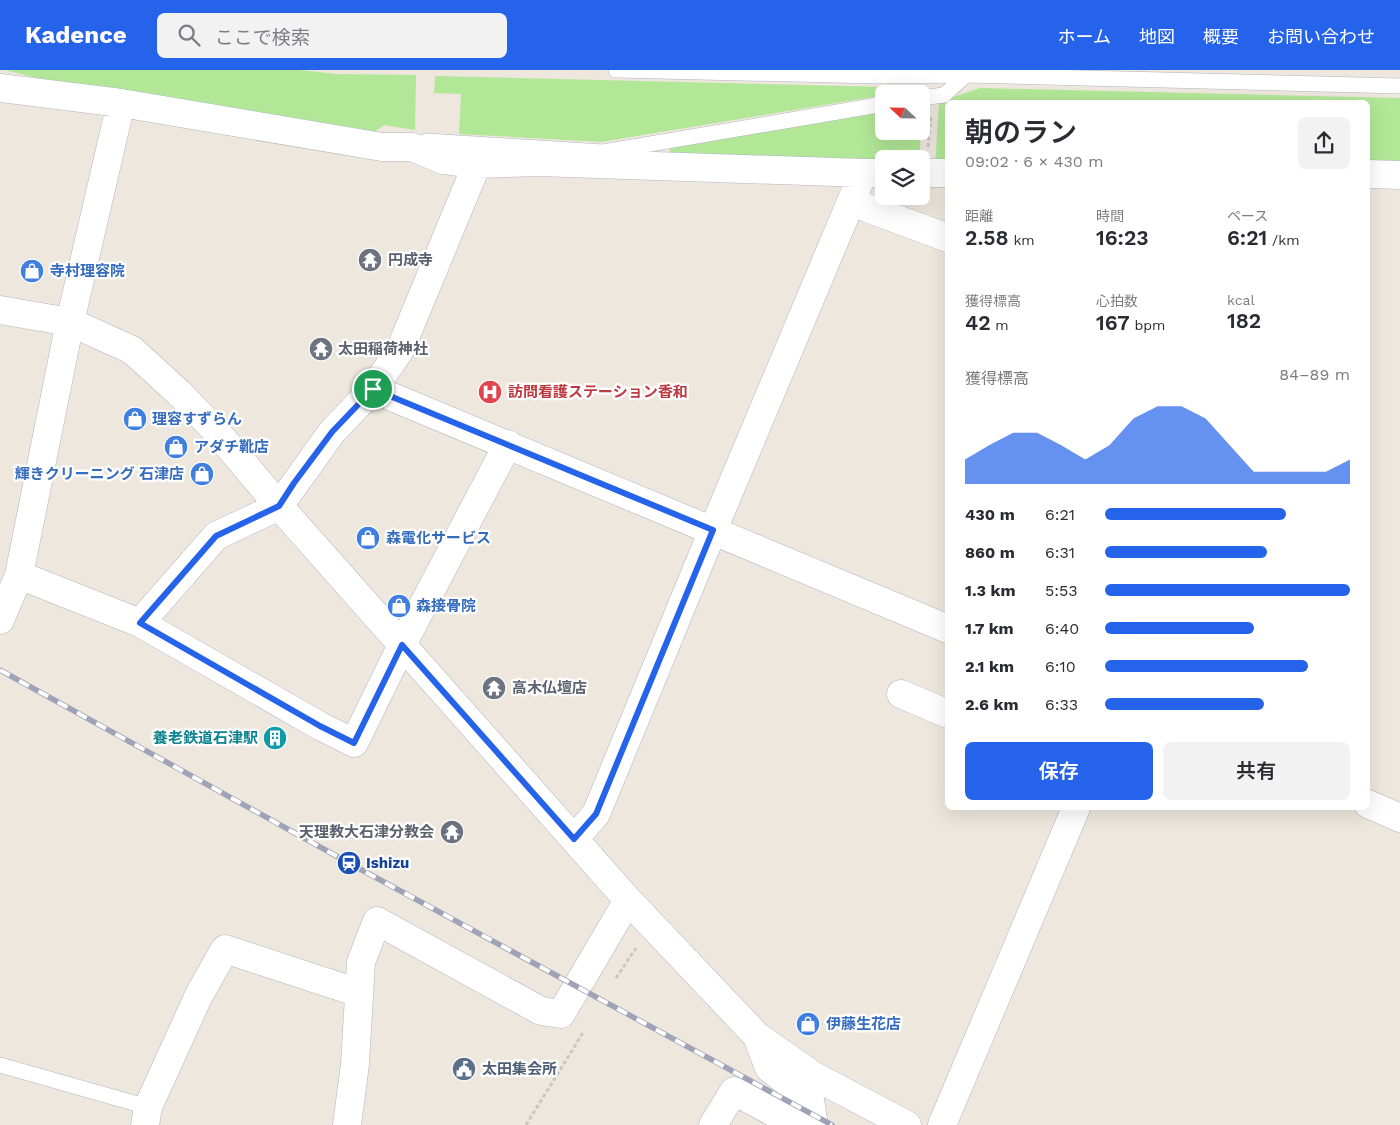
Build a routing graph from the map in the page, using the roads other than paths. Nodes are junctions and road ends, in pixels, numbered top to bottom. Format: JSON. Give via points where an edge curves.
{"nodes":[{"id":1,"x":616,"y":70,"type":"edge"},
{"id":2,"x":966,"y":75,"type":"junction"},
{"id":3,"x":1400,"y":86,"type":"edge"},
{"id":4,"x":0,"y":88,"type":"edge"},
{"id":5,"x":930,"y":97,"type":"edge"},
{"id":6,"x":121,"y":103,"type":"junction"},
{"id":7,"x":875,"y":106,"type":"edge"},
{"id":8,"x":412,"y":147,"type":"junction"},
{"id":9,"x":477,"y":164,"type":"junction"},
{"id":10,"x":873,"y":173,"type":"edge"},
{"id":11,"x":1370,"y":174,"type":"edge"},
{"id":12,"x":1400,"y":175,"type":"edge"},
{"id":13,"x":851,"y":202,"type":"junction"},
{"id":14,"x":945,"y":237,"type":"edge"},
{"id":15,"x":0,"y":310,"type":"edge"},
{"id":16,"x":70,"y":322,"type":"junction"},
{"id":17,"x":373,"y":389,"type":"junction"},
{"id":18,"x":508,"y":444,"type":"junction"},
{"id":19,"x":279,"y":506,"type":"junction"},
{"id":20,"x":713,"y":530,"type":"junction"},
{"id":21,"x":12,"y":578,"type":"edge"},
{"id":22,"x":0,"y":620,"type":"edge"},
{"id":23,"x":140,"y":623,"type":"junction"},
{"id":24,"x":945,"y":628,"type":"edge"},
{"id":25,"x":402,"y":645,"type":"junction"},
{"id":26,"x":901,"y":694,"type":"dead end"},
{"id":27,"x":945,"y":713,"type":"edge"},
{"id":28,"x":1370,"y":805,"type":"edge"},
{"id":29,"x":1075,"y":810,"type":"edge"},
{"id":30,"x":1400,"y":818,"type":"edge"},
{"id":31,"x":574,"y":839,"type":"junction"},
{"id":32,"x":628,"y":900,"type":"junction"},
{"id":33,"x":358,"y":993,"type":"junction"},
{"id":34,"x":757,"y":1036,"type":"junction"},
{"id":35,"x":0,"y":1065,"type":"edge"},
{"id":36,"x":146,"y":1116,"type":"edge"},
{"id":37,"x":347,"y":1125,"type":"edge"},
{"id":38,"x":713,"y":1125,"type":"edge"},
{"id":39,"x":797,"y":1125,"type":"edge"},
{"id":40,"x":814,"y":1125,"type":"edge"},
{"id":41,"x":907,"y":1125,"type":"edge"},
{"id":42,"x":942,"y":1125,"type":"edge"}],
"edges":[{"from":1,"to":2,"type":"lane"},
{"from":2,"to":3,"type":"lane"},
{"from":2,"to":5,"type":"lane","via":[[944,95]]},
{"from":4,"to":6,"type":"street"},
{"from":6,"to":8,"type":"street","via":[[382,147]]},
{"from":6,"to":16,"type":"street"},
{"from":7,"to":8,"type":"lane","via":[[603,152],[427,141]]},
{"from":8,"to":9,"type":"street","via":[[443,160]]},
{"from":9,"to":10,"type":"street","via":[[538,162]]},
{"from":9,"to":17,"type":"street","via":[[400,350]]},
{"from":10,"to":13,"type":"street"},
{"from":11,"to":12,"type":"street"},
{"from":13,"to":14,"type":"street"},
{"from":13,"to":20,"type":"street"},
{"from":15,"to":16,"type":"street"},
{"from":16,"to":19,"type":"street","via":[[132,350],[215,430]]},
{"from":16,"to":21,"type":"street"},
{"from":17,"to":18,"type":"street"},
{"from":17,"to":19,"type":"street","via":[[332,432]]},
{"from":18,"to":20,"type":"street"},
{"from":18,"to":25,"type":"street"},
{"from":19,"to":23,"type":"street","via":[[216,536]]},
{"from":19,"to":25,"type":"street"},
{"from":20,"to":24,"type":"street"},
{"from":20,"to":31,"type":"street","via":[[596,814]]},
{"from":21,"to":22,"type":"street"},
{"from":21,"to":23,"type":"street"},
{"from":23,"to":25,"type":"street","via":[[354,743]]},
{"from":25,"to":31,"type":"street"},
{"from":26,"to":27,"type":"street"},
{"from":28,"to":30,"type":"street"},
{"from":29,"to":42,"type":"street"},
{"from":31,"to":32,"type":"street"},
{"from":32,"to":33,"type":"street","via":[[561,1014],[541,1011],[377,921],[361,962]]},
{"from":32,"to":34,"type":"street"},
{"from":33,"to":36,"type":"street","via":[[225,949],[199,995]]},
{"from":33,"to":37,"type":"street","via":[[355,1064]]},
{"from":34,"to":40,"type":"street","via":[[769,1068],[810,1100]]},
{"from":34,"to":41,"type":"street","via":[[814,1076]]},
{"from":35,"to":36,"type":"lane"},
{"from":38,"to":39,"type":"street","via":[[734,1091]]}]}
